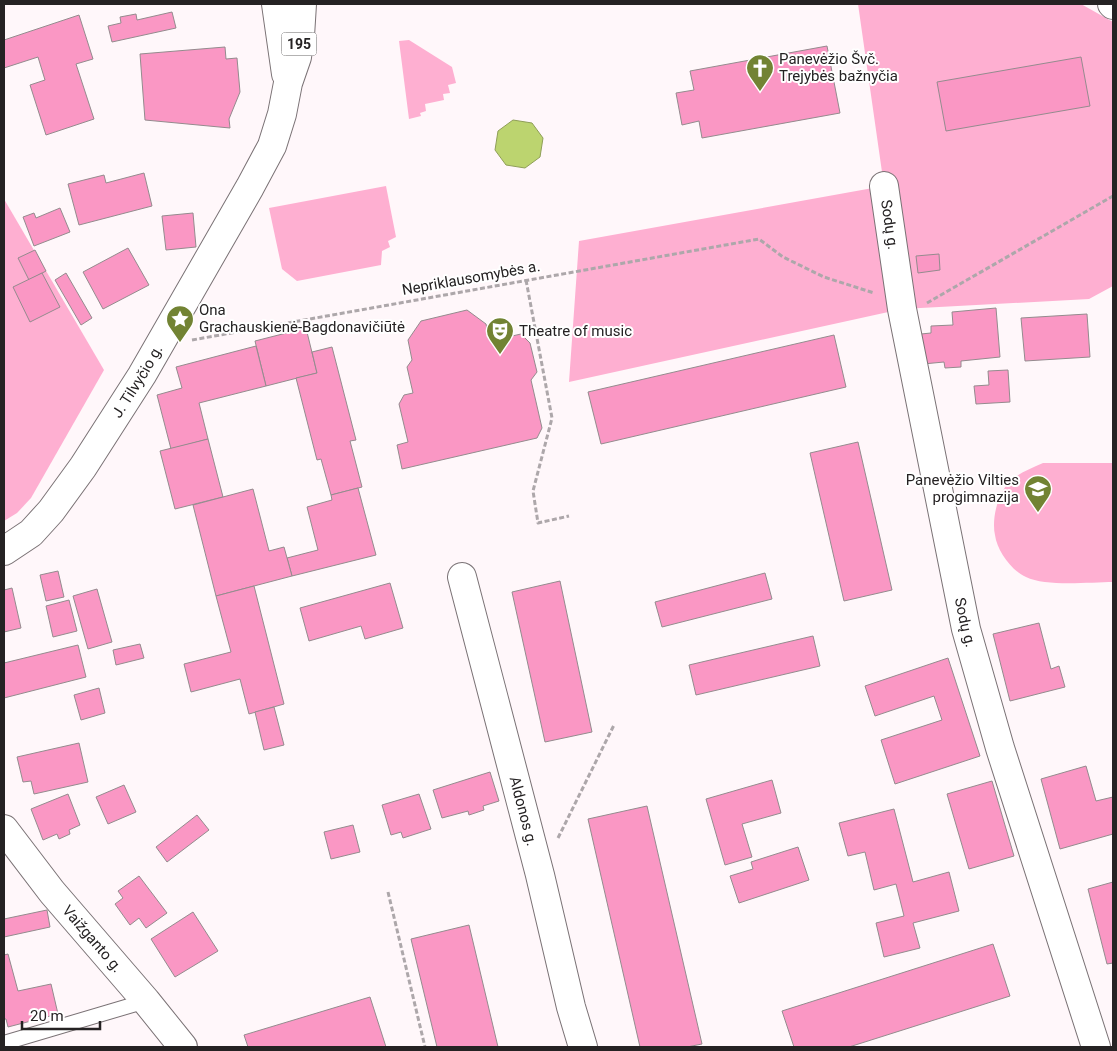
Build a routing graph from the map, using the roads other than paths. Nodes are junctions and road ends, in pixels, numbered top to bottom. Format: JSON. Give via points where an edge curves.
{"nodes":[{"id":1,"x":276,"y":4,"type":"edge"},
{"id":2,"x":302,"y":4,"type":"edge"},
{"id":3,"x":288,"y":83,"type":"junction"},
{"id":4,"x":884,"y":186,"type":"dead end"},
{"id":5,"x":4,"y":551,"type":"edge"},
{"id":6,"x":462,"y":577,"type":"dead end"},
{"id":7,"x":4,"y":829,"type":"edge"},
{"id":8,"x":146,"y":1001,"type":"junction"},
{"id":9,"x":4,"y":1043,"type":"edge"},
{"id":10,"x":182,"y":1047,"type":"edge"},
{"id":11,"x":582,"y":1047,"type":"edge"},
{"id":12,"x":1096,"y":1047,"type":"edge"}],
"edges":[{"from":1,"to":3,"type":"street"},
{"from":2,"to":3,"type":"street","number":"195","via":[[297,57]]},
{"from":3,"to":5,"type":"street","name":"J. Tilvyčio g.","number":"195","via":[[272,146],[142,375],[84,467],[51,511],[31,533]]},
{"from":4,"to":12,"type":"street","name":"Sodų g.","via":[[902,301],[966,629],[1000,748]]},
{"from":6,"to":11,"type":"street","name":"Aldonos g."},
{"from":7,"to":8,"type":"street","name":"Vaižganto g.","via":[[52,892]]},
{"from":8,"to":9,"type":"lane"},
{"from":8,"to":10,"type":"street","name":"Vaižganto g."}]}
